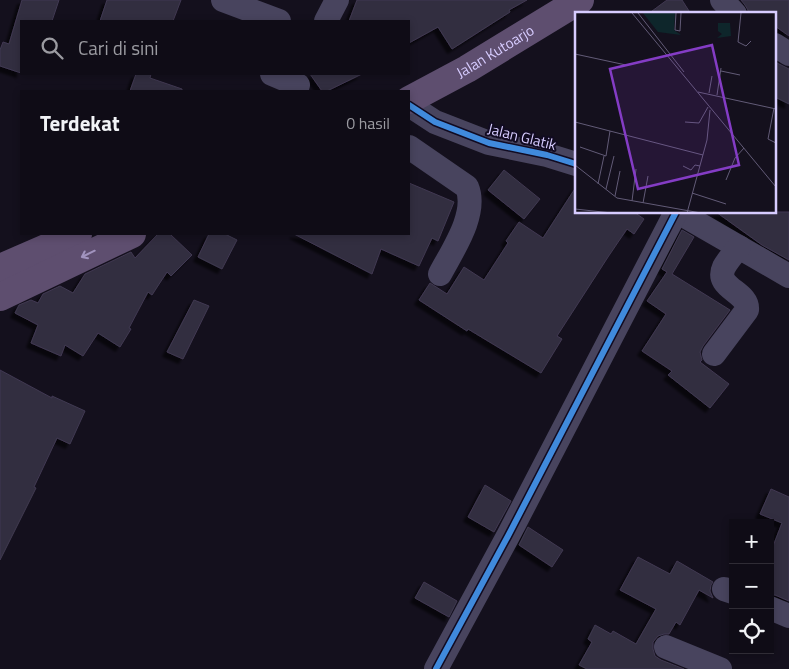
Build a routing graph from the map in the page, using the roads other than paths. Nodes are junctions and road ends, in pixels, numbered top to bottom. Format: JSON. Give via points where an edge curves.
{"nodes":[{"id":1,"x":223,"y":0,"type":"edge"},
{"id":2,"x":337,"y":0,"type":"edge"},
{"id":3,"x":580,"y":0,"type":"edge"},
{"id":4,"x":722,"y":0,"type":"edge"},
{"id":5,"x":733,"y":12,"type":"edge"},
{"id":6,"x":276,"y":20,"type":"edge"},
{"id":7,"x":327,"y":20,"type":"edge"},
{"id":8,"x":776,"y":46,"type":"edge"},
{"id":9,"x":789,"y":54,"type":"edge"},
{"id":10,"x":275,"y":75,"type":"edge"},
{"id":11,"x":299,"y":83,"type":"edge"},
{"id":12,"x":410,"y":99,"type":"edge"},
{"id":13,"x":410,"y":106,"type":"edge"},
{"id":14,"x":410,"y":148,"type":"edge"},
{"id":15,"x":575,"y":164,"type":"edge"},
{"id":16,"x":676,"y":214,"type":"edge"},
{"id":17,"x":681,"y":214,"type":"edge"},
{"id":18,"x":76,"y":235,"type":"edge"},
{"id":19,"x":130,"y":235,"type":"edge"},
{"id":20,"x":739,"y":247,"type":"junction"},
{"id":21,"x":0,"y":268,"type":"edge"},
{"id":22,"x":440,"y":274,"type":"dead end"},
{"id":23,"x":789,"y":276,"type":"edge"},
{"id":24,"x":0,"y":296,"type":"edge"},
{"id":25,"x":714,"y":354,"type":"dead end"},
{"id":26,"x":772,"y":609,"type":"edge"},
{"id":27,"x":789,"y":616,"type":"edge"},
{"id":28,"x":666,"y":648,"type":"dead end"},
{"id":29,"x":436,"y":669,"type":"edge"},
{"id":30,"x":720,"y":669,"type":"edge"}],
"edges":[{"from":1,"to":6,"type":"street"},
{"from":2,"to":7,"type":"street"},
{"from":3,"to":12,"type":"main road","name":"Jalan Kutoarjo","via":[[468,69]]},
{"from":4,"to":5,"type":"street"},
{"from":8,"to":9,"type":"street"},
{"from":10,"to":11,"type":"street"},
{"from":13,"to":15,"type":"street","name":"Jalan Glatik","via":[[435,122],[489,143]]},
{"from":14,"to":22,"type":"street","via":[[466,187],[470,194],[464,228]]},
{"from":16,"to":29,"type":"street"},
{"from":17,"to":20,"type":"street"},
{"from":18,"to":21,"type":"main road"},
{"from":19,"to":24,"type":"main road","one_way":true},
{"from":20,"to":23,"type":"street"},
{"from":20,"to":25,"type":"street","via":[[724,268],[722,277],[726,285],[745,299],[747,310]]},
{"from":26,"to":27,"type":"street"},
{"from":28,"to":30,"type":"street"}]}
